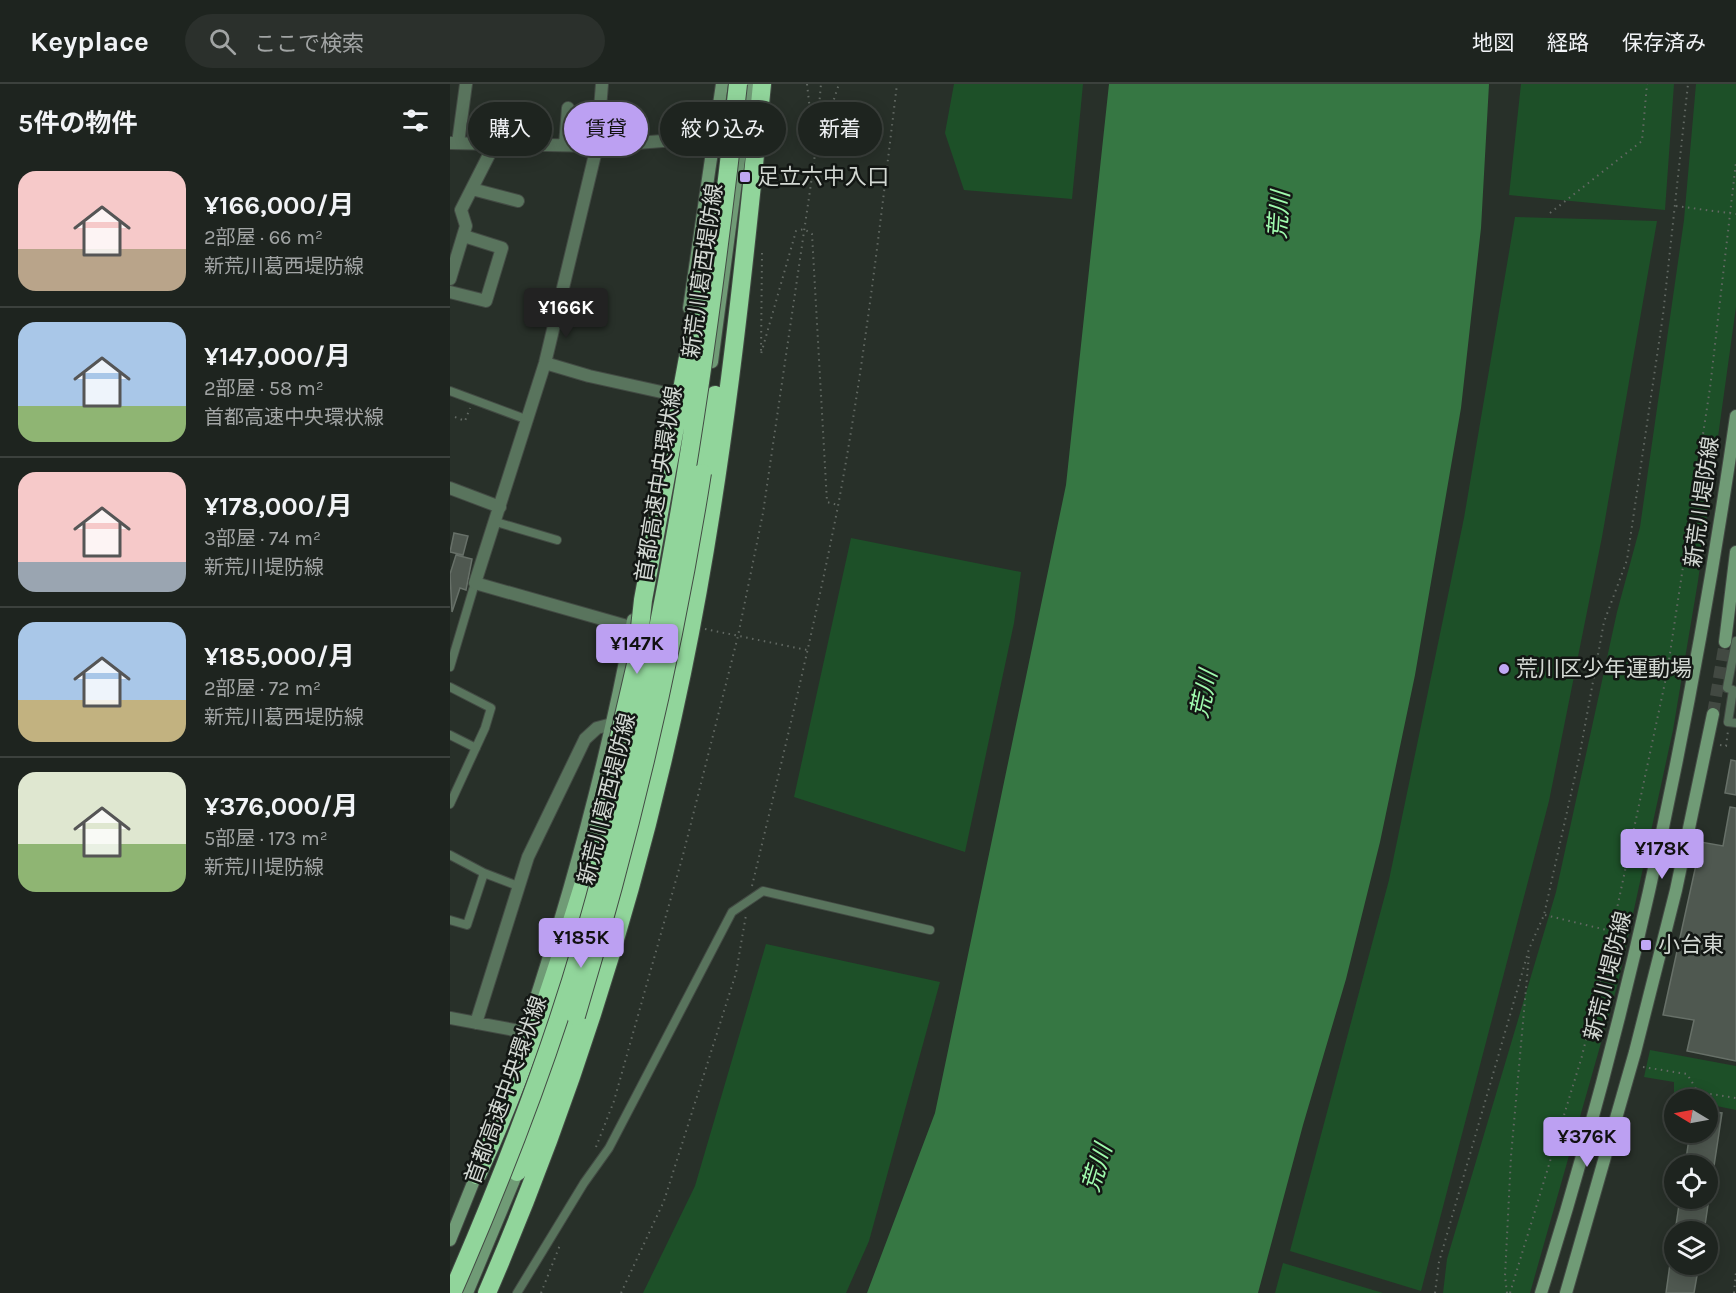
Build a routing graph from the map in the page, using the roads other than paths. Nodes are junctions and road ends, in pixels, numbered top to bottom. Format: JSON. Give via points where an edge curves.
{"nodes":[{"id":1,"x":466,"y":84,"type":"edge"},
{"id":2,"x":603,"y":84,"type":"edge"},
{"id":3,"x":722,"y":84,"type":"edge"},
{"id":4,"x":736,"y":84,"type":"edge"},
{"id":5,"x":748,"y":84,"type":"edge"},
{"id":6,"x":762,"y":84,"type":"edge"},
{"id":7,"x":601,"y":102,"type":"edge"},
{"id":8,"x":720,"y":102,"type":"edge"},
{"id":9,"x":746,"y":102,"type":"edge"},
{"id":10,"x":760,"y":102,"type":"edge"},
{"id":11,"x":454,"y":143,"type":"edge"},
{"id":12,"x":488,"y":156,"type":"edge"},
{"id":13,"x":595,"y":156,"type":"edge"},
{"id":14,"x":713,"y":156,"type":"edge"},
{"id":15,"x":740,"y":156,"type":"edge"},
{"id":16,"x":755,"y":156,"type":"edge"},
{"id":17,"x":755,"y":156,"type":"edge"},
{"id":18,"x":472,"y":189,"type":"junction"},
{"id":19,"x":518,"y":201,"type":"dead end"},
{"id":20,"x":464,"y":236,"type":"junction"},
{"id":21,"x":450,"y":279,"type":"edge"},
{"id":22,"x":450,"y":292,"type":"edge"},
{"id":23,"x":545,"y":363,"type":"junction"},
{"id":24,"x":450,"y":391,"type":"edge"},
{"id":25,"x":675,"y":395,"type":"junction"},
{"id":26,"x":1736,"y":416,"type":"edge"},
{"id":27,"x":528,"y":420,"type":"junction"},
{"id":28,"x":450,"y":488,"type":"edge"},
{"id":29,"x":500,"y":507,"type":"junction"},
{"id":30,"x":496,"y":522,"type":"junction"},
{"id":31,"x":558,"y":540,"type":"dead end"},
{"id":32,"x":1736,"y":552,"type":"edge"},
{"id":33,"x":475,"y":583,"type":"junction"},
{"id":34,"x":632,"y":628,"type":"junction"},
{"id":35,"x":665,"y":637,"type":"junction"},
{"id":36,"x":1730,"y":641,"type":"edge"},
{"id":37,"x":450,"y":667,"type":"edge"},
{"id":38,"x":450,"y":687,"type":"edge"},
{"id":39,"x":1713,"y":714,"type":"tunnel mouth"},
{"id":40,"x":1733,"y":723,"type":"edge"},
{"id":41,"x":612,"y":724,"type":"junction"},
{"id":42,"x":450,"y":735,"type":"edge"},
{"id":43,"x":476,"y":748,"type":"junction"},
{"id":44,"x":450,"y":804,"type":"edge"},
{"id":45,"x":450,"y":855,"type":"edge"},
{"id":46,"x":484,"y":873,"type":"junction"},
{"id":47,"x":518,"y":886,"type":"junction"},
{"id":48,"x":450,"y":920,"type":"edge"},
{"id":49,"x":930,"y":930,"type":"dead end"},
{"id":50,"x":450,"y":1018,"type":"edge"},
{"id":51,"x":476,"y":1023,"type":"junction"},
{"id":52,"x":573,"y":1024,"type":"junction"},
{"id":53,"x":525,"y":1032,"type":"junction"},
{"id":54,"x":551,"y":1110,"type":"junction"},
{"id":55,"x":517,"y":1172,"type":"junction"},
{"id":56,"x":477,"y":1175,"type":"junction"},
{"id":57,"x":450,"y":1240,"type":"edge"},
{"id":58,"x":452,"y":1293,"type":"edge"},
{"id":59,"x":467,"y":1293,"type":"edge"},
{"id":60,"x":478,"y":1293,"type":"edge"},
{"id":61,"x":487,"y":1293,"type":"edge"},
{"id":62,"x":517,"y":1293,"type":"edge"},
{"id":63,"x":1541,"y":1293,"type":"edge"},
{"id":64,"x":1566,"y":1293,"type":"edge"}],
"edges":[{"from":1,"to":11,"type":"street"},
{"from":2,"to":7,"type":"street"},
{"from":3,"to":8,"type":"main road","name":"新荒川葛西堤防線"},
{"from":4,"to":56,"type":"highway","bridge":true,"via":[[684,393],[643,600],[636,664],[588,870],[509,1107]]},
{"from":4,"to":58,"type":"highway","name":"首都高速中央環状線","bridge":true,"via":[[704,352],[677,528],[619,804],[561,1010],[505,1167]]},
{"from":5,"to":9,"type":"main road","name":"新荒川葛西堤防線"},
{"from":6,"to":10,"type":"highway"},
{"from":12,"to":18,"type":"street"},
{"from":13,"to":23,"type":"street"},
{"from":14,"to":25,"type":"main road","name":"新荒川葛西堤防線"},
{"from":15,"to":35,"type":"main road","name":"新荒川葛西堤防線","via":[[718,322]]},
{"from":16,"to":52,"type":"highway","bridge":true,"via":[[667,670],[617,877]]},
{"from":17,"to":61,"type":"highway","via":[[707,536],[666,743],[631,882],[586,1030],[533,1180]]},
{"from":18,"to":19,"type":"street"},
{"from":18,"to":20,"type":"street","via":[[461,210],[466,226]]},
{"from":20,"to":21,"type":"street"},
{"from":20,"to":22,"type":"street","via":[[502,248],[486,301]]},
{"from":23,"to":25,"type":"street"},
{"from":23,"to":27,"type":"street"},
{"from":24,"to":27,"type":"lane"},
{"from":25,"to":34,"type":"main road","name":"新荒川葛西堤防線"},
{"from":26,"to":63,"type":"main road","name":"新荒川堤防線","via":[[1698,661],[1660,849],[1602,1082]]},
{"from":27,"to":29,"type":"street"},
{"from":28,"to":29,"type":"street"},
{"from":29,"to":30,"type":"street"},
{"from":30,"to":31,"type":"lane"},
{"from":30,"to":33,"type":"street"},
{"from":32,"to":36,"type":"main road","name":"新荒川堤防線"},
{"from":33,"to":34,"type":"street"},
{"from":33,"to":37,"type":"lane"},
{"from":34,"to":35,"type":"street"},
{"from":34,"to":41,"type":"main road","name":"新荒川葛西堤防線"},
{"from":35,"to":54,"type":"main road","via":[[670,670],[658,741],[623,880]]},
{"from":35,"to":55,"type":"main road","name":"新荒川葛西堤防線","via":[[611,876],[567,1026]]},
{"from":36,"to":40,"type":"lane","via":[[1727,688],[1733,690]]},
{"from":38,"to":43,"type":"lane","via":[[491,708]]},
{"from":39,"to":64,"type":"main road","name":"新荒川堤防線","via":[[1676,890]]},
{"from":41,"to":47,"type":"street","via":[[597,728],[585,739]]},
{"from":41,"to":53,"type":"main road","name":"新荒川葛西堤防線","via":[[577,861]]},
{"from":42,"to":43,"type":"lane"},
{"from":43,"to":44,"type":"lane"},
{"from":45,"to":46,"type":"lane"},
{"from":46,"to":47,"type":"lane"},
{"from":46,"to":48,"type":"lane","via":[[467,925]]},
{"from":47,"to":51,"type":"street"},
{"from":49,"to":62,"type":"lane","via":[[764,891],[732,912],[609,1148]]},
{"from":50,"to":51,"type":"street"},
{"from":51,"to":53,"type":"street"},
{"from":52,"to":54,"type":"highway"},
{"from":52,"to":55,"type":"highway"},
{"from":53,"to":56,"type":"main road","name":"新荒川葛西堤防線"},
{"from":54,"to":60,"type":"main road"},
{"from":55,"to":59,"type":"main road","name":"新荒川葛西堤防線"},
{"from":56,"to":57,"type":"main road","name":"新荒川葛西堤防線"}]}
